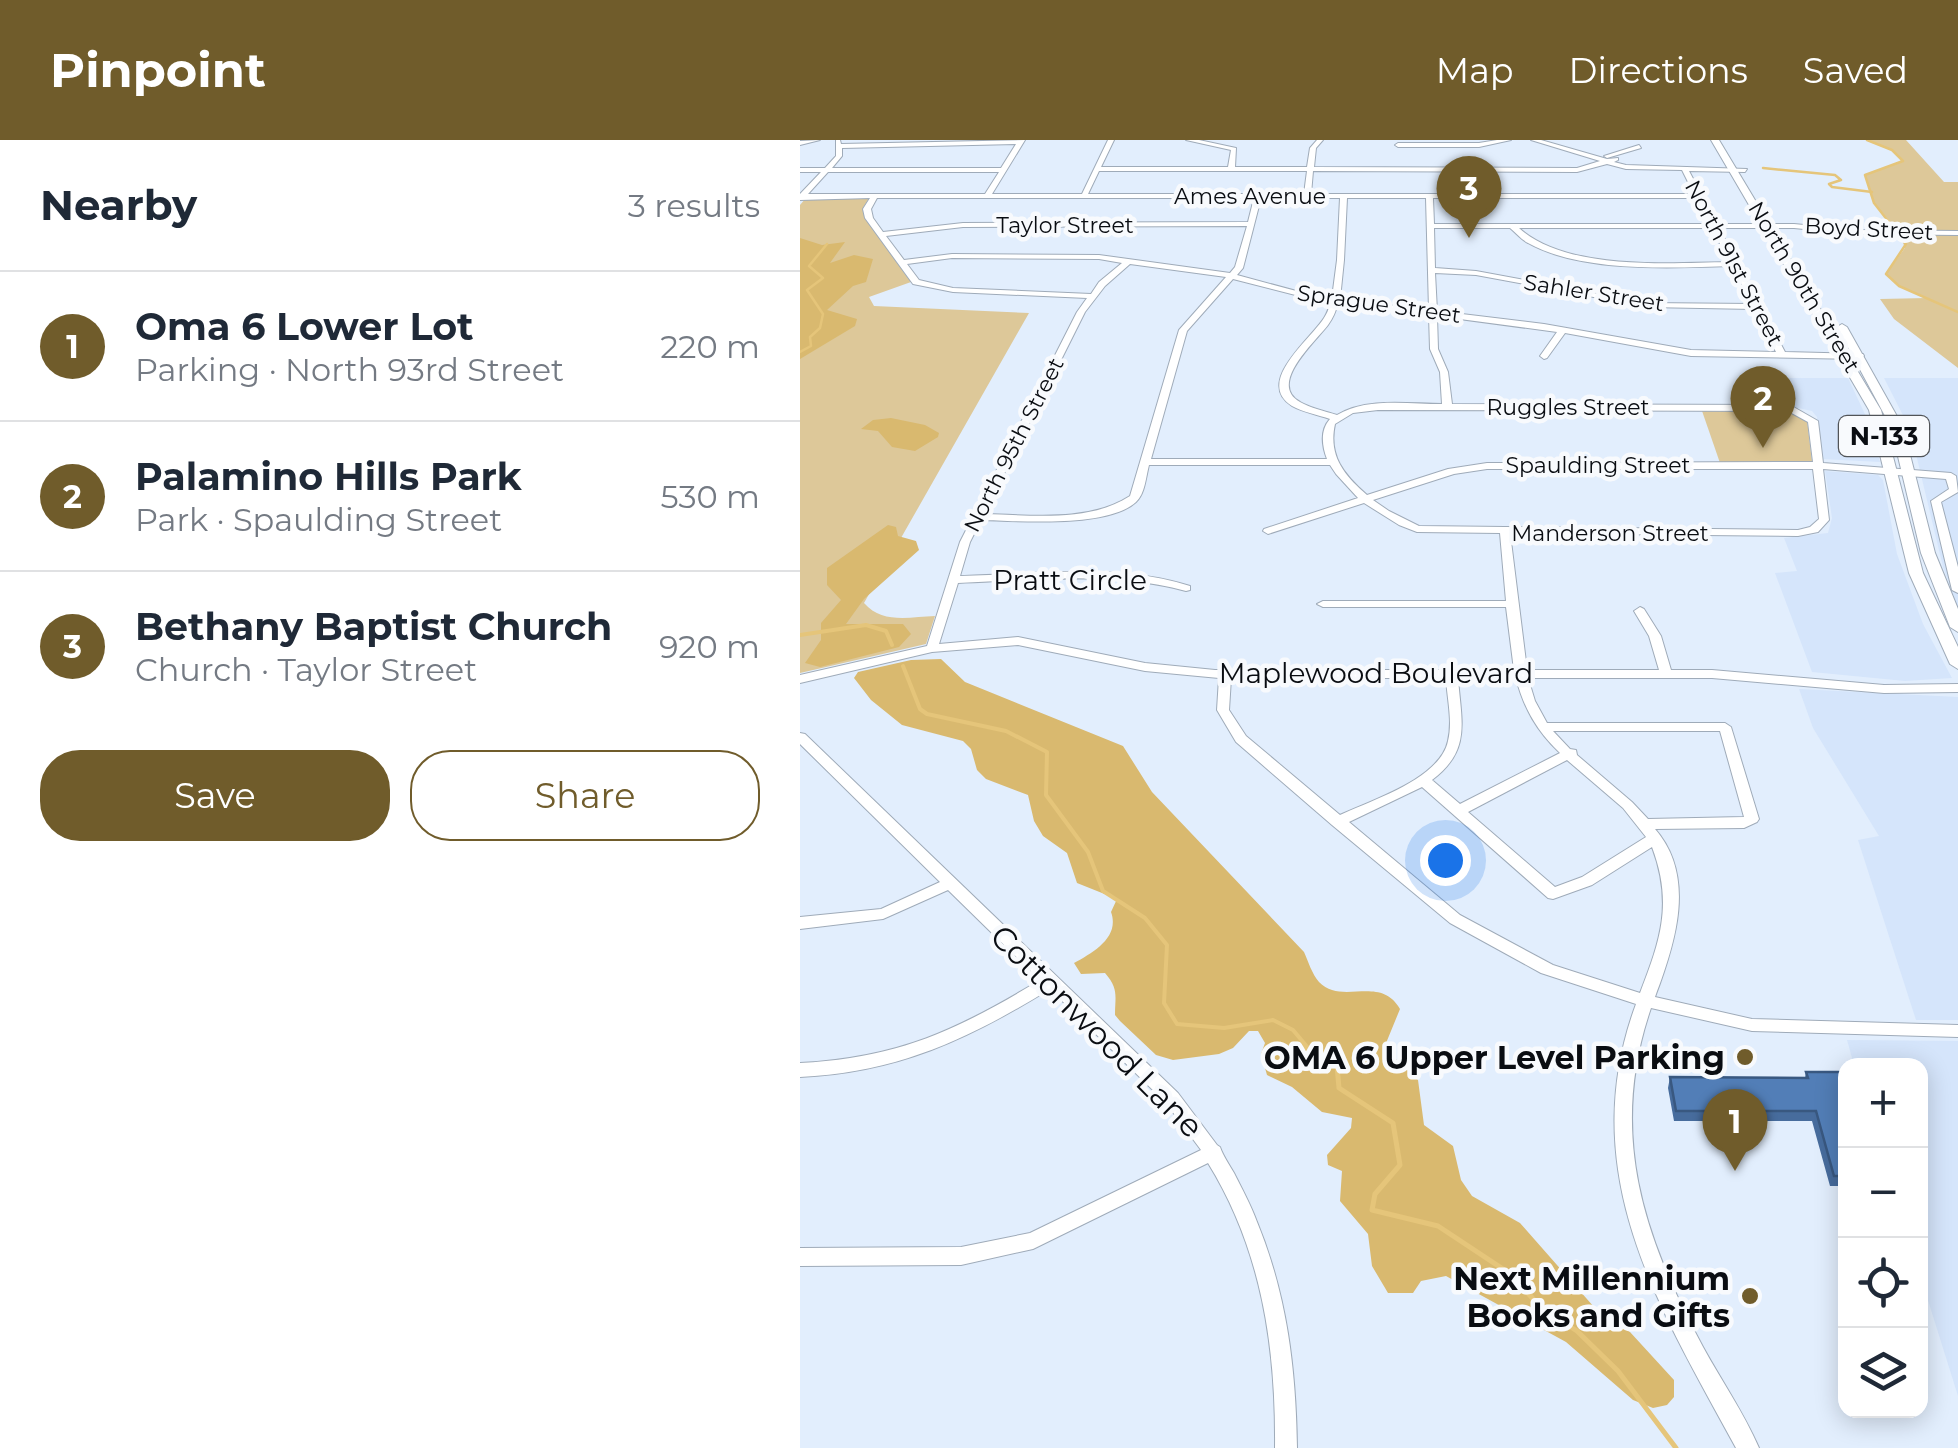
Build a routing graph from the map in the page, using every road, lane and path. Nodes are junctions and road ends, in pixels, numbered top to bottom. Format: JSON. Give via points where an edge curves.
{"nodes":[{"id":1,"x":817,"y":140,"type":"edge"},
{"id":2,"x":1111,"y":140,"type":"edge"},
{"id":3,"x":1189,"y":140,"type":"edge"},
{"id":4,"x":1320,"y":140,"type":"edge"},
{"id":5,"x":1508,"y":140,"type":"edge"},
{"id":6,"x":1534,"y":140,"type":"edge"},
{"id":7,"x":1555,"y":140,"type":"edge"},
{"id":8,"x":1716,"y":140,"type":"edge"},
{"id":9,"x":1726,"y":140,"type":"edge"},
{"id":10,"x":1022,"y":141,"type":"edge"},
{"id":11,"x":800,"y":143,"type":"edge"},
{"id":12,"x":839,"y":143,"type":"edge"},
{"id":13,"x":1398,"y":145,"type":"dead end"},
{"id":14,"x":1638,"y":147,"type":"dead end"},
{"id":15,"x":1610,"y":159,"type":"junction"},
{"id":16,"x":1737,"y":168,"type":"junction"},
{"id":17,"x":800,"y":170,"type":"edge"},
{"id":18,"x":826,"y":170,"type":"junction"},
{"id":19,"x":1004,"y":170,"type":"junction"},
{"id":20,"x":1097,"y":170,"type":"junction"},
{"id":21,"x":1230,"y":170,"type":"junction"},
{"id":22,"x":1311,"y":170,"type":"junction"},
{"id":23,"x":1685,"y":170,"type":"junction"},
{"id":24,"x":874,"y":196,"type":"junction"},
{"id":25,"x":987,"y":196,"type":"junction"},
{"id":26,"x":1084,"y":196,"type":"junction"},
{"id":27,"x":1258,"y":196,"type":"junction"},
{"id":28,"x":1307,"y":196,"type":"junction"},
{"id":29,"x":1344,"y":196,"type":"junction"},
{"id":30,"x":1429,"y":196,"type":"junction"},
{"id":31,"x":1699,"y":196,"type":"junction"},
{"id":32,"x":801,"y":197,"type":"edge"},
{"id":33,"x":1250,"y":224,"type":"junction"},
{"id":34,"x":1430,"y":226,"type":"junction"},
{"id":35,"x":1512,"y":226,"type":"junction"},
{"id":36,"x":1715,"y":226,"type":"junction"},
{"id":37,"x":1773,"y":226,"type":"junction"},
{"id":38,"x":1958,"y":233,"type":"edge"},
{"id":39,"x":880,"y":234,"type":"junction"},
{"id":40,"x":1129,"y":261,"type":"junction"},
{"id":41,"x":900,"y":263,"type":"junction"},
{"id":42,"x":1734,"y":264,"type":"junction"},
{"id":43,"x":1431,"y":270,"type":"junction"},
{"id":44,"x":1233,"y":276,"type":"junction"},
{"id":45,"x":1091,"y":296,"type":"junction"},
{"id":46,"x":1334,"y":300,"type":"junction"},
{"id":47,"x":1757,"y":306,"type":"junction"},
{"id":48,"x":1432,"y":312,"type":"junction"},
{"id":49,"x":1563,"y":330,"type":"junction"},
{"id":50,"x":1544,"y":356,"type":"dead end"},
{"id":51,"x":1784,"y":356,"type":"junction"},
{"id":52,"x":1852,"y":356,"type":"junction"},
{"id":53,"x":1447,"y":406,"type":"junction"},
{"id":54,"x":1802,"y":412,"type":"joint"},
{"id":55,"x":1336,"y":418,"type":"junction"},
{"id":56,"x":1147,"y":462,"type":"junction"},
{"id":57,"x":1330,"y":462,"type":"junction"},
{"id":58,"x":1818,"y":466,"type":"junction"},
{"id":59,"x":1892,"y":471,"type":"junction"},
{"id":60,"x":1909,"y":473,"type":"junction"},
{"id":61,"x":1367,"y":497,"type":"junction"},
{"id":62,"x":978,"y":517,"type":"junction"},
{"id":63,"x":1407,"y":526,"type":"joint"},
{"id":64,"x":1268,"y":531,"type":"dead end"},
{"id":65,"x":1505,"y":532,"type":"junction"},
{"id":66,"x":952,"y":580,"type":"junction"},
{"id":67,"x":1186,"y":588,"type":"dead end"},
{"id":68,"x":1958,"y":590,"type":"edge"},
{"id":69,"x":1322,"y":604,"type":"dead end"},
{"id":70,"x":1513,"y":604,"type":"junction"},
{"id":71,"x":1640,"y":612,"type":"dead end"},
{"id":72,"x":1958,"y":627,"type":"edge"},
{"id":73,"x":932,"y":648,"type":"junction"},
{"id":74,"x":1958,"y":664,"type":"edge"},
{"id":75,"x":1666,"y":673,"type":"junction"},
{"id":76,"x":1225,"y":674,"type":"junction"},
{"id":77,"x":1452,"y":674,"type":"junction"},
{"id":78,"x":1522,"y":674,"type":"junction"},
{"id":79,"x":800,"y":679,"type":"edge"},
{"id":80,"x":1958,"y":688,"type":"edge"},
{"id":81,"x":1544,"y":727,"type":"junction"},
{"id":82,"x":800,"y":737,"type":"edge"},
{"id":83,"x":1570,"y":754,"type":"junction"},
{"id":84,"x":1423,"y":780,"type":"junction"},
{"id":85,"x":1458,"y":810,"type":"junction"},
{"id":86,"x":1337,"y":822,"type":"junction"},
{"id":87,"x":1651,"y":831,"type":"junction"},
{"id":88,"x":950,"y":883,"type":"junction"},
{"id":89,"x":800,"y":923,"type":"edge"},
{"id":90,"x":1051,"y":981,"type":"junction"},
{"id":91,"x":1645,"y":1001,"type":"junction"},
{"id":92,"x":1958,"y":1031,"type":"edge"},
{"id":93,"x":800,"y":1070,"type":"edge"},
{"id":94,"x":1214,"y":1152,"type":"junction"},
{"id":95,"x":800,"y":1257,"type":"edge"},
{"id":96,"x":1286,"y":1448,"type":"edge"},
{"id":97,"x":1748,"y":1448,"type":"edge"}],
"edges":[{"from":1,"to":11,"type":"street"},
{"from":2,"to":20,"type":"street"},
{"from":3,"to":21,"type":"street","via":[[1234,149]]},
{"from":4,"to":22,"type":"street"},
{"from":5,"to":13,"type":"street"},
{"from":6,"to":15,"type":"street"},
{"from":7,"to":15,"type":"street"},
{"from":8,"to":16,"type":"main road","name":"North 90th Street","number":"N-133"},
{"from":9,"to":16,"type":"main road","name":"North 90th Street","number":"N-133"},
{"from":10,"to":12,"type":"street"},
{"from":10,"to":19,"type":"street"},
{"from":12,"to":18,"type":"street","via":[[839,156]]},
{"from":14,"to":15,"type":"street"},
{"from":15,"to":16,"type":"street"},
{"from":15,"to":22,"type":"street","via":[[1577,170]]},
{"from":15,"to":23,"type":"street"},
{"from":16,"to":23,"type":"street"},
{"from":16,"to":37,"type":"main road","name":"North 90th Street","number":"N-133"},
{"from":17,"to":18,"type":"street"},
{"from":18,"to":19,"type":"street"},
{"from":18,"to":32,"type":"street"},
{"from":19,"to":25,"type":"street"},
{"from":20,"to":21,"type":"street"},
{"from":20,"to":26,"type":"street"},
{"from":21,"to":22,"type":"street"},
{"from":22,"to":28,"type":"street"},
{"from":23,"to":31,"type":"street","name":"North 91st Street"},
{"from":24,"to":25,"type":"street","name":"Ames Avenue"},
{"from":24,"to":32,"type":"street","name":"Ames Avenue"},
{"from":24,"to":39,"type":"street","via":[[867,212]]},
{"from":25,"to":26,"type":"street","name":"Ames Avenue"},
{"from":26,"to":27,"type":"street","name":"Ames Avenue"},
{"from":27,"to":28,"type":"street","name":"Ames Avenue"},
{"from":27,"to":33,"type":"street"},
{"from":28,"to":29,"type":"street","name":"Ames Avenue"},
{"from":29,"to":30,"type":"street","name":"Ames Avenue"},
{"from":29,"to":46,"type":"street"},
{"from":30,"to":31,"type":"street","name":"Ames Avenue"},
{"from":30,"to":34,"type":"street"},
{"from":31,"to":36,"type":"street","name":"North 91st Street"},
{"from":33,"to":39,"type":"street","name":"Taylor Street","via":[[963,225]]},
{"from":33,"to":44,"type":"street"},
{"from":34,"to":35,"type":"street"},
{"from":34,"to":43,"type":"street"},
{"from":35,"to":36,"type":"street"},
{"from":35,"to":42,"type":"street","via":[[1530,245],[1597,258]]},
{"from":36,"to":37,"type":"street"},
{"from":36,"to":42,"type":"street","name":"North 91st Street"},
{"from":37,"to":38,"type":"street","name":"Boyd Street"},
{"from":37,"to":52,"type":"main road","name":"North 90th Street","number":"N-133"},
{"from":39,"to":41,"type":"street"},
{"from":40,"to":41,"type":"street","name":"Sprague Street","via":[[967,256]]},
{"from":40,"to":44,"type":"street","name":"Sprague Street"},
{"from":40,"to":45,"type":"street","name":"North 95th Street"},
{"from":41,"to":45,"type":"street","via":[[924,285]]},
{"from":42,"to":47,"type":"street","name":"North 91st Street"},
{"from":43,"to":47,"type":"street","name":"Sahler Street","via":[[1647,305]]},
{"from":43,"to":48,"type":"street"},
{"from":44,"to":46,"type":"street","name":"Sprague Street"},
{"from":44,"to":56,"type":"street","via":[[1183,330]]},
{"from":45,"to":62,"type":"street","name":"North 95th Street"},
{"from":46,"to":48,"type":"street","name":"Sprague Street"},
{"from":46,"to":55,"type":"street","via":[[1329,318],[1288,369],[1284,386],[1292,403]]},
{"from":47,"to":51,"type":"street","name":"North 91st Street"},
{"from":48,"to":49,"type":"street","name":"Sprague Street"},
{"from":48,"to":53,"type":"street"},
{"from":49,"to":50,"type":"street"},
{"from":49,"to":51,"type":"street","name":"Sprague Street","via":[[1691,354]]},
{"from":51,"to":52,"type":"street","name":"Sprague Street"},
{"from":52,"to":59,"type":"main road","name":"North 90th Street","number":"N-133"},
{"from":52,"to":60,"type":"main road","name":"North 90th Street","number":"N-133","via":[[1892,416]]},
{"from":53,"to":54,"type":"street","name":"Ruggles Street"},
{"from":53,"to":55,"type":"street","name":"Ruggles Street","via":[[1370,407]]},
{"from":54,"to":58,"type":"street","via":[[1813,421]]},
{"from":55,"to":57,"type":"street","via":[[1326,433]]},
{"from":56,"to":57,"type":"street"},
{"from":56,"to":62,"type":"street","via":[[1138,494],[1126,506],[1095,514]]},
{"from":57,"to":61,"type":"street"},
{"from":58,"to":59,"type":"street","name":"Spaulding Street"},
{"from":58,"to":61,"type":"street","name":"Spaulding Street","via":[[1487,466]]},
{"from":58,"to":65,"type":"street","name":"Manderson Street","via":[[1824,520],[1814,530]]},
{"from":59,"to":60,"type":"street"},
{"from":59,"to":74,"type":"main road","name":"North 90th Street","number":"N-133","via":[[1916,573]]},
{"from":60,"to":68,"type":"street","via":[[1952,476],[1954,490],[1936,502]]},
{"from":60,"to":72,"type":"main road","name":"North 90th Street","number":"N-133","via":[[1928,553]]},
{"from":61,"to":63,"type":"street"},
{"from":61,"to":64,"type":"street"},
{"from":62,"to":66,"type":"street","name":"North 95th Street"},
{"from":63,"to":65,"type":"street","name":"Manderson Street"},
{"from":65,"to":70,"type":"street"},
{"from":66,"to":67,"type":"street","name":"Pratt Circle","via":[[1118,578]]},
{"from":66,"to":73,"type":"street","name":"North 95th Street"},
{"from":69,"to":70,"type":"street"},
{"from":70,"to":78,"type":"street"},
{"from":71,"to":75,"type":"street"},
{"from":73,"to":76,"type":"street","name":"Maplewood Boulevard","via":[[1034,642],[1145,667]]},
{"from":73,"to":79,"type":"street","name":"Maplewood Boulevard"},
{"from":75,"to":78,"type":"street","name":"Maplewood Boulevard"},
{"from":75,"to":80,"type":"street","name":"Maplewood Boulevard"},
{"from":76,"to":77,"type":"street","name":"Maplewood Boulevard"},
{"from":76,"to":86,"type":"street","via":[[1222,704],[1233,729]]},
{"from":77,"to":78,"type":"street","name":"Maplewood Boulevard"},
{"from":77,"to":84,"type":"street","via":[[1453,746]]},
{"from":78,"to":81,"type":"street"},
{"from":81,"to":83,"type":"street"},
{"from":81,"to":87,"type":"street","via":[[1725,727],[1752,819]]},
{"from":82,"to":88,"type":"street","name":"Cottonwood Lane"},
{"from":83,"to":85,"type":"street"},
{"from":83,"to":87,"type":"street"},
{"from":84,"to":85,"type":"street"},
{"from":84,"to":86,"type":"street"},
{"from":85,"to":87,"type":"street","via":[[1557,895]]},
{"from":86,"to":91,"type":"street","via":[[1490,942]]},
{"from":87,"to":91,"type":"street","via":[[1671,880],[1672,907]]},
{"from":88,"to":89,"type":"street","via":[[883,914]]},
{"from":88,"to":90,"type":"street","name":"Cottonwood Lane"},
{"from":90,"to":93,"type":"street","via":[[936,1046],[877,1063]]},
{"from":90,"to":94,"type":"street","name":"Cottonwood Lane","via":[[1172,1098]]},
{"from":91,"to":92,"type":"street","via":[[1768,1027]]},
{"from":91,"to":97,"type":"street","via":[[1622,1098],[1632,1203],[1667,1299]]},
{"from":94,"to":95,"type":"street","via":[[1069,1227],[1020,1244],[961,1256]]},
{"from":94,"to":96,"type":"street","name":"Cottonwood Lane","via":[[1250,1220],[1274,1296]]}]}
